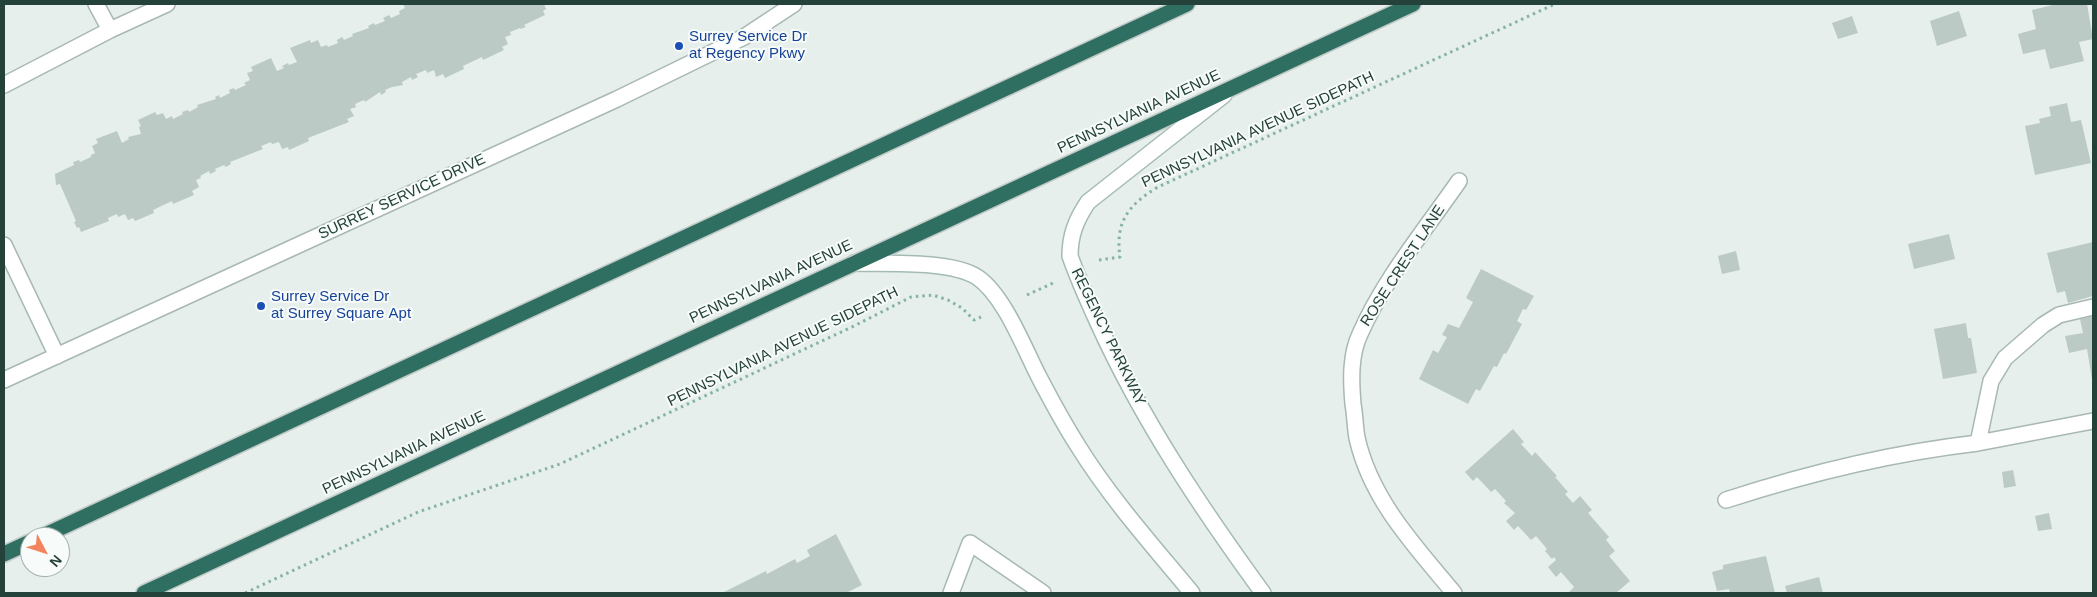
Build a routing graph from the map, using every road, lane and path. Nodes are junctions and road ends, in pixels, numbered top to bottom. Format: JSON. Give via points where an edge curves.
{"nodes":[{"id":1,"x":96,"y":4,"type":"edge"},
{"id":2,"x":167,"y":4,"type":"edge"},
{"id":3,"x":794,"y":4,"type":"edge"},
{"id":4,"x":1187,"y":4,"type":"edge"},
{"id":5,"x":1413,"y":4,"type":"edge"},
{"id":6,"x":1556,"y":4,"type":"edge"},
{"id":7,"x":110,"y":30,"type":"junction"},
{"id":8,"x":4,"y":85,"type":"edge"},
{"id":9,"x":1232,"y":88,"type":"junction"},
{"id":10,"x":1459,"y":182,"type":"dead end"},
{"id":11,"x":4,"y":245,"type":"edge"},
{"id":12,"x":854,"y":263,"type":"junction"},
{"id":13,"x":1075,"y":272,"type":"junction"},
{"id":14,"x":1003,"y":306,"type":"junction"},
{"id":15,"x":2093,"y":307,"type":"edge"},
{"id":16,"x":57,"y":356,"type":"junction"},
{"id":17,"x":4,"y":380,"type":"edge"},
{"id":18,"x":2093,"y":422,"type":"edge"},
{"id":19,"x":1978,"y":443,"type":"junction"},
{"id":20,"x":1726,"y":500,"type":"dead end"},
{"id":21,"x":63,"y":527,"type":"edge"},
{"id":22,"x":20,"y":547,"type":"edge"},
{"id":23,"x":4,"y":554,"type":"edge"},
{"id":24,"x":144,"y":593,"type":"edge"},
{"id":25,"x":245,"y":593,"type":"edge"},
{"id":26,"x":951,"y":593,"type":"edge"},
{"id":27,"x":1043,"y":593,"type":"edge"},
{"id":28,"x":1192,"y":593,"type":"edge"},
{"id":29,"x":1263,"y":593,"type":"edge"},
{"id":30,"x":1454,"y":593,"type":"edge"}],
"edges":[{"from":1,"to":7,"type":"street"},
{"from":2,"to":7,"type":"street"},
{"from":3,"to":16,"type":"street","name":"SURREY SERVICE DRIVE","via":[[744,37],[617,99]]},
{"from":4,"to":21,"type":"highway"},
{"from":5,"to":9,"type":"highway","name":"PENNSYLVANIA AVENUE"},
{"from":6,"to":13,"type":"path","name":"PENNSYLVANIA AVENUE SIDEPATH","via":[[1158,187],[1129,209],[1120,232],[1120,258],[1103,259]]},
{"from":7,"to":8,"type":"street"},
{"from":9,"to":12,"type":"highway","name":"PENNSYLVANIA AVENUE"},
{"from":9,"to":13,"type":"street","name":"REGENCY PARKWAY","via":[[1088,202],[1079,215],[1070,243]]},
{"from":10,"to":30,"type":"street","name":"ROSE CREST LANE","via":[[1386,287],[1360,335],[1353,358],[1351,387],[1357,438],[1381,499]]},
{"from":11,"to":16,"type":"street"},
{"from":12,"to":14,"type":"street","via":[[945,266],[963,271],[986,284]]},
{"from":12,"to":24,"type":"highway","name":"PENNSYLVANIA AVENUE"},
{"from":13,"to":14,"type":"path","name":"PENNSYLVANIA AVENUE SIDEPATH"},
{"from":13,"to":29,"type":"street","name":"REGENCY PARKWAY","via":[[1108,345],[1163,446],[1196,499]]},
{"from":14,"to":25,"type":"path","name":"PENNSYLVANIA AVENUE SIDEPATH","via":[[974,320],[948,300],[933,295],[911,297],[848,330],[576,457],[418,512]]},
{"from":14,"to":28,"type":"street","via":[[1079,448]]},
{"from":15,"to":19,"type":"street","via":[[2059,315],[2004,358],[1991,381]]},
{"from":16,"to":17,"type":"street","name":"SURREY SERVICE DRIVE"},
{"from":18,"to":19,"type":"street"},
{"from":19,"to":20,"type":"street","via":[[1929,449],[1830,469]]},
{"from":22,"to":23,"type":"highway"},
{"from":26,"to":27,"type":"street","via":[[970,543]]}]}
